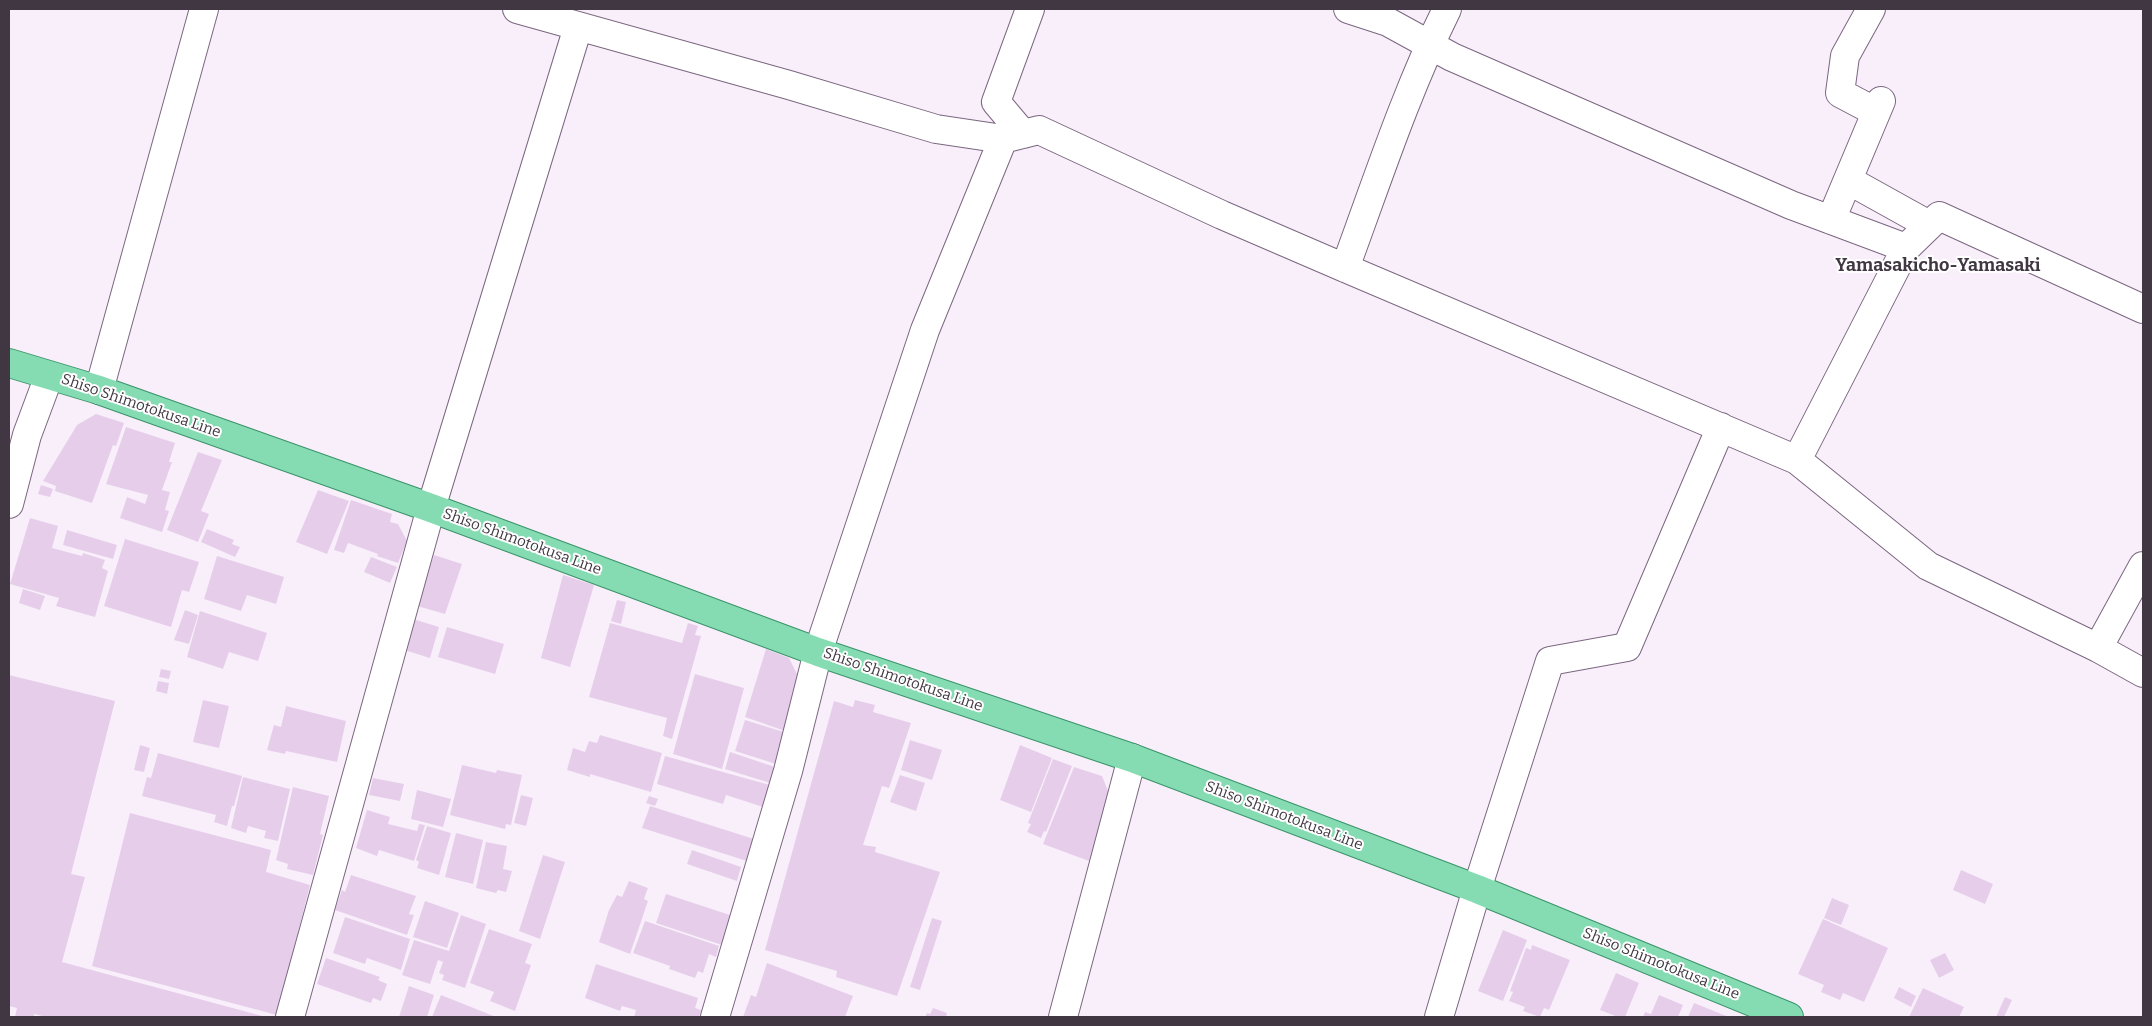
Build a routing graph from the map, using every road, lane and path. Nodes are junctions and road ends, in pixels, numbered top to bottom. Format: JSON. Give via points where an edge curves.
{"nodes":[{"id":1,"x":204,"y":9,"type":"edge"},
{"id":2,"x":517,"y":9,"type":"edge"},
{"id":3,"x":1030,"y":9,"type":"edge"},
{"id":4,"x":1348,"y":9,"type":"edge"},
{"id":5,"x":1447,"y":9,"type":"edge"},
{"id":6,"x":1871,"y":9,"type":"edge"},
{"id":7,"x":578,"y":27,"type":"junction"},
{"id":8,"x":1430,"y":44,"type":"junction"},
{"id":9,"x":1013,"y":136,"type":"junction"},
{"id":10,"x":1848,"y":180,"type":"junction"},
{"id":11,"x":1831,"y":220,"type":"junction"},
{"id":12,"x":1929,"y":225,"type":"junction"},
{"id":13,"x":1906,"y":248,"type":"junction"},
{"id":14,"x":1345,"y":268,"type":"junction"},
{"id":15,"x":2143,"y":309,"type":"edge"},
{"id":16,"x":9,"y":363,"type":"edge"},
{"id":17,"x":49,"y":376,"type":"junction"},
{"id":18,"x":99,"y":390,"type":"junction"},
{"id":19,"x":1721,"y":428,"type":"junction"},
{"id":20,"x":1797,"y":460,"type":"junction"},
{"id":21,"x":9,"y":504,"type":"edge"},
{"id":22,"x":431,"y":508,"type":"junction"},
{"id":23,"x":2143,"y":566,"type":"edge"},
{"id":24,"x":2098,"y":648,"type":"junction"},
{"id":25,"x":818,"y":652,"type":"junction"},
{"id":26,"x":2143,"y":672,"type":"edge"},
{"id":27,"x":1132,"y":758,"type":"junction"},
{"id":28,"x":1477,"y":889,"type":"junction"},
{"id":29,"x":290,"y":1017,"type":"edge"},
{"id":30,"x":715,"y":1017,"type":"edge"},
{"id":31,"x":1063,"y":1017,"type":"edge"},
{"id":32,"x":1439,"y":1017,"type":"edge"},
{"id":33,"x":1789,"y":1017,"type":"edge"}],
"edges":[{"from":1,"to":18,"type":"street"},
{"from":2,"to":7,"type":"street"},
{"from":3,"to":9,"type":"street","via":[[996,102]]},
{"from":4,"to":8,"type":"street","via":[[1388,22]]},
{"from":5,"to":8,"type":"street"},
{"from":6,"to":10,"type":"street","via":[[1845,56],[1840,93],[1879,106]]},
{"from":7,"to":9,"type":"street","via":[[936,129]]},
{"from":7,"to":22,"type":"street"},
{"from":8,"to":11,"type":"street","via":[[1452,57]]},
{"from":8,"to":14,"type":"street"},
{"from":9,"to":14,"type":"street","via":[[1039,130]]},
{"from":9,"to":25,"type":"street","via":[[924,330]]},
{"from":10,"to":11,"type":"street"},
{"from":10,"to":12,"type":"street"},
{"from":11,"to":13,"type":"street"},
{"from":12,"to":13,"type":"street"},
{"from":12,"to":15,"type":"street","via":[[1939,216]]},
{"from":13,"to":20,"type":"street"},
{"from":14,"to":19,"type":"street"},
{"from":16,"to":17,"type":"main road","name":"Shiso Shimotokusa Line"},
{"from":17,"to":18,"type":"main road","name":"Shiso Shimotokusa Line"},
{"from":17,"to":21,"type":"street","via":[[27,436]]},
{"from":18,"to":22,"type":"main road","name":"Shiso Shimotokusa Line"},
{"from":19,"to":20,"type":"street"},
{"from":19,"to":28,"type":"street","via":[[1627,647],[1550,661]]},
{"from":20,"to":24,"type":"street","via":[[1928,566]]},
{"from":22,"to":25,"type":"main road","name":"Shiso Shimotokusa Line"},
{"from":22,"to":29,"type":"street"},
{"from":23,"to":24,"type":"street"},
{"from":24,"to":26,"type":"street"},
{"from":25,"to":27,"type":"main road","name":"Shiso Shimotokusa Line"},
{"from":25,"to":30,"type":"street","via":[[788,770]]},
{"from":27,"to":28,"type":"main road","name":"Shiso Shimotokusa Line"},
{"from":27,"to":31,"type":"street"},
{"from":28,"to":32,"type":"street"},
{"from":28,"to":33,"type":"main road","name":"Shiso Shimotokusa Line"}]}
